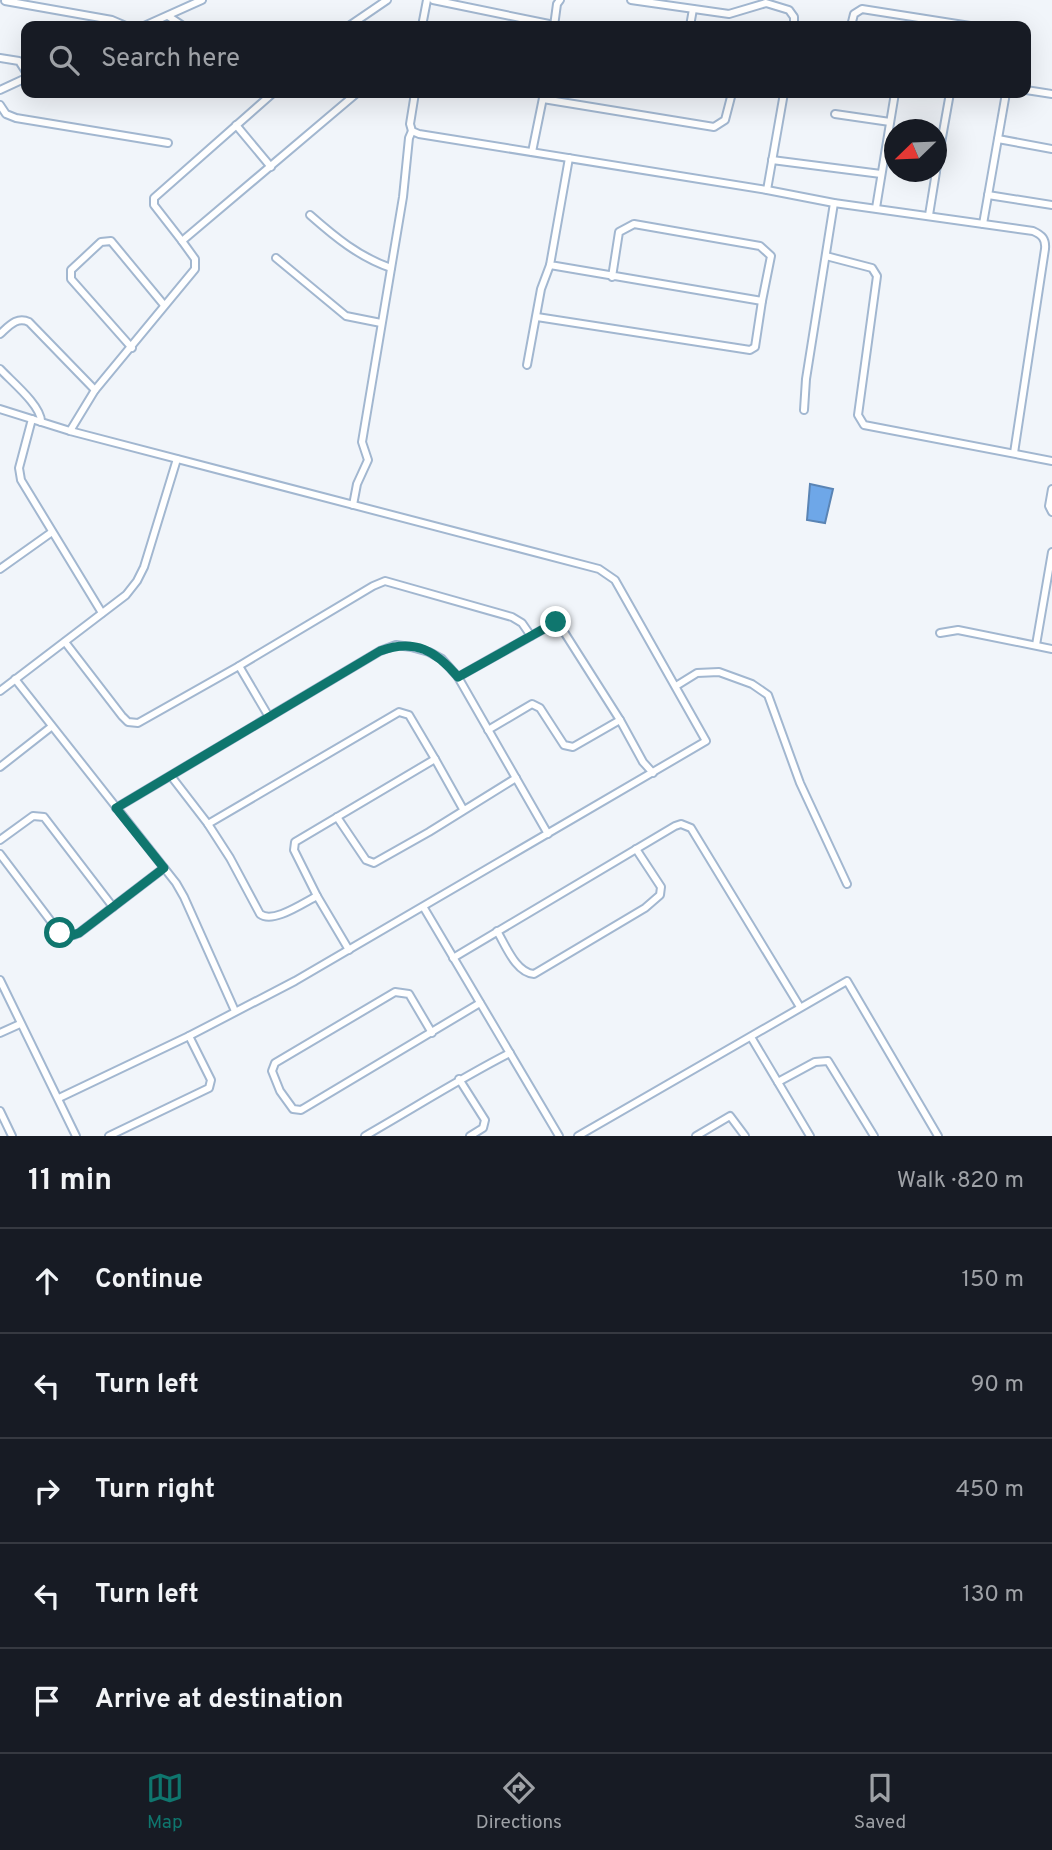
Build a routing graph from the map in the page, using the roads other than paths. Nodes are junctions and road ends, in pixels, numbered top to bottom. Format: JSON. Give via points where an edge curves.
{"nodes":[{"id":1,"x":202,"y":0,"type":"edge"},
{"id":2,"x":387,"y":0,"type":"edge"},
{"id":3,"x":427,"y":0,"type":"edge"},
{"id":4,"x":433,"y":0,"type":"edge"},
{"id":5,"x":560,"y":0,"type":"edge"},
{"id":6,"x":631,"y":0,"type":"edge"},
{"id":7,"x":5,"y":3,"type":"edge"},
{"id":8,"x":693,"y":9,"type":"junction"},
{"id":9,"x":168,"y":16,"type":"junction"},
{"id":10,"x":360,"y":17,"type":"junction"},
{"id":11,"x":114,"y":21,"type":"edge"},
{"id":12,"x":156,"y":21,"type":"edge"},
{"id":13,"x":176,"y":21,"type":"edge"},
{"id":14,"x":355,"y":21,"type":"edge"},
{"id":15,"x":361,"y":21,"type":"edge"},
{"id":16,"x":423,"y":21,"type":"edge"},
{"id":17,"x":535,"y":21,"type":"edge"},
{"id":18,"x":555,"y":21,"type":"edge"},
{"id":19,"x":691,"y":21,"type":"edge"},
{"id":20,"x":794,"y":21,"type":"edge"},
{"id":21,"x":852,"y":21,"type":"edge"},
{"id":22,"x":934,"y":21,"type":"edge"},
{"id":23,"x":0,"y":58,"type":"edge"},
{"id":24,"x":21,"y":64,"type":"edge"},
{"id":25,"x":21,"y":80,"type":"edge"},
{"id":26,"x":0,"y":90,"type":"edge"},
{"id":27,"x":1031,"y":91,"type":"edge"},
{"id":28,"x":1052,"y":94,"type":"edge"},
{"id":29,"x":267,"y":98,"type":"edge"},
{"id":30,"x":351,"y":98,"type":"edge"},
{"id":31,"x":414,"y":98,"type":"edge"},
{"id":32,"x":543,"y":98,"type":"edge"},
{"id":33,"x":554,"y":98,"type":"edge"},
{"id":34,"x":731,"y":98,"type":"edge"},
{"id":35,"x":783,"y":98,"type":"edge"},
{"id":36,"x":894,"y":98,"type":"edge"},
{"id":37,"x":949,"y":98,"type":"edge"},
{"id":38,"x":1005,"y":98,"type":"edge"},
{"id":39,"x":0,"y":105,"type":"edge"},
{"id":40,"x":835,"y":114,"type":"dead end"},
{"id":41,"x":891,"y":119,"type":"edge"},
{"id":42,"x":945,"y":119,"type":"edge"},
{"id":43,"x":884,"y":121,"type":"edge"},
{"id":44,"x":236,"y":125,"type":"junction"},
{"id":45,"x":412,"y":131,"type":"junction"},
{"id":46,"x":998,"y":139,"type":"junction"},
{"id":47,"x":168,"y":143,"type":"dead end"},
{"id":48,"x":1052,"y":149,"type":"edge"},
{"id":49,"x":532,"y":152,"type":"junction"},
{"id":50,"x":884,"y":157,"type":"edge"},
{"id":51,"x":569,"y":158,"type":"junction"},
{"id":52,"x":772,"y":160,"type":"junction"},
{"id":53,"x":271,"y":167,"type":"junction"},
{"id":54,"x":881,"y":174,"type":"junction"},
{"id":55,"x":934,"y":182,"type":"edge"},
{"id":56,"x":767,"y":190,"type":"junction"},
{"id":57,"x":988,"y":195,"type":"junction"},
{"id":58,"x":834,"y":203,"type":"junction"},
{"id":59,"x":1052,"y":205,"type":"edge"},
{"id":60,"x":876,"y":208,"type":"junction"},
{"id":61,"x":310,"y":215,"type":"dead end"},
{"id":62,"x":929,"y":215,"type":"junction"},
{"id":63,"x":983,"y":224,"type":"junction"},
{"id":64,"x":182,"y":241,"type":"junction"},
{"id":65,"x":826,"y":256,"type":"junction"},
{"id":66,"x":276,"y":258,"type":"dead end"},
{"id":67,"x":550,"y":265,"type":"junction"},
{"id":68,"x":391,"y":268,"type":"junction"},
{"id":69,"x":612,"y":276,"type":"junction"},
{"id":70,"x":762,"y":301,"type":"junction"},
{"id":71,"x":164,"y":305,"type":"junction"},
{"id":72,"x":537,"y":317,"type":"junction"},
{"id":73,"x":381,"y":323,"type":"junction"},
{"id":74,"x":0,"y":334,"type":"edge"},
{"id":75,"x":132,"y":348,"type":"junction"},
{"id":76,"x":527,"y":365,"type":"dead end"},
{"id":77,"x":0,"y":369,"type":"edge"},
{"id":78,"x":95,"y":390,"type":"junction"},
{"id":79,"x":0,"y":409,"type":"edge"},
{"id":80,"x":804,"y":410,"type":"dead end"},
{"id":81,"x":32,"y":419,"type":"junction"},
{"id":82,"x":41,"y":422,"type":"junction"},
{"id":83,"x":69,"y":431,"type":"junction"},
{"id":84,"x":1014,"y":453,"type":"junction"},
{"id":85,"x":177,"y":459,"type":"junction"},
{"id":86,"x":1052,"y":461,"type":"edge"},
{"id":87,"x":1052,"y":489,"type":"edge"},
{"id":88,"x":353,"y":506,"type":"junction"},
{"id":89,"x":1052,"y":512,"type":"edge"},
{"id":90,"x":52,"y":532,"type":"junction"},
{"id":91,"x":1052,"y":552,"type":"edge"},
{"id":92,"x":1051,"y":565,"type":"edge"},
{"id":93,"x":0,"y":569,"type":"edge"},
{"id":94,"x":102,"y":613,"type":"junction"},
{"id":95,"x":940,"y":633,"type":"dead end"},
{"id":96,"x":531,"y":636,"type":"junction"},
{"id":97,"x":65,"y":642,"type":"junction"},
{"id":98,"x":1036,"y":645,"type":"junction"},
{"id":99,"x":1052,"y":649,"type":"edge"},
{"id":100,"x":239,"y":666,"type":"junction"},
{"id":101,"x":458,"y":677,"type":"junction"},
{"id":102,"x":15,"y":679,"type":"junction"},
{"id":103,"x":676,"y":686,"type":"junction"},
{"id":104,"x":0,"y":691,"type":"edge"},
{"id":105,"x":269,"y":717,"type":"junction"},
{"id":106,"x":620,"y":720,"type":"junction"},
{"id":107,"x":51,"y":727,"type":"junction"},
{"id":108,"x":488,"y":730,"type":"junction"},
{"id":109,"x":435,"y":759,"type":"junction"},
{"id":110,"x":0,"y":767,"type":"edge"},
{"id":111,"x":653,"y":773,"type":"junction"},
{"id":112,"x":171,"y":776,"type":"junction"},
{"id":113,"x":516,"y":778,"type":"junction"},
{"id":114,"x":116,"y":808,"type":"junction"},
{"id":115,"x":463,"y":809,"type":"junction"},
{"id":116,"x":337,"y":817,"type":"junction"},
{"id":117,"x":208,"y":824,"type":"junction"},
{"id":118,"x":548,"y":834,"type":"junction"},
{"id":119,"x":0,"y":840,"type":"edge"},
{"id":120,"x":636,"y":849,"type":"junction"},
{"id":121,"x":0,"y":854,"type":"edge"},
{"id":122,"x":164,"y":868,"type":"junction"},
{"id":123,"x":847,"y":884,"type":"dead end"},
{"id":124,"x":317,"y":896,"type":"junction"},
{"id":125,"x":113,"y":906,"type":"junction"},
{"id":126,"x":424,"y":908,"type":"junction"},
{"id":127,"x":497,"y":932,"type":"junction"},
{"id":128,"x":349,"y":950,"type":"junction"},
{"id":129,"x":453,"y":958,"type":"junction"},
{"id":130,"x":0,"y":980,"type":"edge"},
{"id":131,"x":480,"y":1003,"type":"junction"},
{"id":132,"x":800,"y":1007,"type":"junction"},
{"id":133,"x":235,"y":1011,"type":"junction"},
{"id":134,"x":20,"y":1024,"type":"junction"},
{"id":135,"x":0,"y":1033,"type":"edge"},
{"id":136,"x":432,"y":1033,"type":"junction"},
{"id":137,"x":189,"y":1036,"type":"junction"},
{"id":138,"x":751,"y":1037,"type":"junction"},
{"id":139,"x":510,"y":1053,"type":"junction"},
{"id":140,"x":459,"y":1079,"type":"junction"},
{"id":141,"x":778,"y":1082,"type":"junction"},
{"id":142,"x":59,"y":1098,"type":"junction"},
{"id":143,"x":0,"y":1111,"type":"edge"},
{"id":144,"x":12,"y":1136,"type":"edge"},
{"id":145,"x":76,"y":1136,"type":"edge"},
{"id":146,"x":108,"y":1136,"type":"edge"},
{"id":147,"x":365,"y":1136,"type":"edge"},
{"id":148,"x":470,"y":1136,"type":"edge"},
{"id":149,"x":559,"y":1136,"type":"edge"},
{"id":150,"x":578,"y":1136,"type":"edge"},
{"id":151,"x":695,"y":1136,"type":"edge"},
{"id":152,"x":745,"y":1136,"type":"edge"},
{"id":153,"x":810,"y":1136,"type":"edge"},
{"id":154,"x":874,"y":1136,"type":"edge"},
{"id":155,"x":938,"y":1136,"type":"edge"}],
"edges":[{"from":1,"to":9,"type":"street"},
{"from":2,"to":10,"type":"street"},
{"from":3,"to":16,"type":"street"},
{"from":4,"to":17,"type":"street"},
{"from":5,"to":18,"type":"street"},
{"from":6,"to":8,"type":"street"},
{"from":7,"to":11,"type":"street"},
{"from":8,"to":19,"type":"street"},
{"from":8,"to":20,"type":"street","via":[[729,13],[766,3],[789,10]]},
{"from":9,"to":12,"type":"street"},
{"from":9,"to":13,"type":"street"},
{"from":10,"to":14,"type":"street"},
{"from":10,"to":15,"type":"street"},
{"from":21,"to":22,"type":"street","via":[[854,13],[862,9]]},
{"from":23,"to":24,"type":"street"},
{"from":25,"to":26,"type":"street"},
{"from":27,"to":28,"type":"street"},
{"from":29,"to":44,"type":"street"},
{"from":30,"to":53,"type":"street"},
{"from":31,"to":45,"type":"street"},
{"from":32,"to":49,"type":"street"},
{"from":33,"to":34,"type":"street","via":[[714,127],[725,120]]},
{"from":35,"to":52,"type":"street"},
{"from":36,"to":41,"type":"street"},
{"from":37,"to":42,"type":"street"},
{"from":38,"to":46,"type":"street"},
{"from":39,"to":47,"type":"street","via":[[16,118]]},
{"from":40,"to":43,"type":"street"},
{"from":44,"to":53,"type":"street"},
{"from":44,"to":64,"type":"street","via":[[154,198],[154,205]]},
{"from":45,"to":49,"type":"street"},
{"from":45,"to":68,"type":"street"},
{"from":46,"to":48,"type":"street"},
{"from":46,"to":57,"type":"street"},
{"from":49,"to":51,"type":"street"},
{"from":50,"to":54,"type":"street"},
{"from":51,"to":56,"type":"street"},
{"from":51,"to":67,"type":"street"},
{"from":52,"to":54,"type":"street"},
{"from":52,"to":56,"type":"street"},
{"from":53,"to":64,"type":"street"},
{"from":54,"to":60,"type":"street"},
{"from":55,"to":62,"type":"street"},
{"from":56,"to":58,"type":"street"},
{"from":57,"to":59,"type":"street"},
{"from":57,"to":63,"type":"street"},
{"from":58,"to":60,"type":"street"},
{"from":58,"to":65,"type":"street"},
{"from":60,"to":62,"type":"street"},
{"from":61,"to":68,"type":"street","via":[[342,244]]},
{"from":62,"to":63,"type":"street"},
{"from":63,"to":84,"type":"street","via":[[1033,231],[1045,242]]},
{"from":64,"to":71,"type":"street","via":[[195,259],[195,270]]},
{"from":65,"to":80,"type":"street"},
{"from":65,"to":84,"type":"street","via":[[872,268],[877,276],[858,415],[864,425]]},
{"from":66,"to":73,"type":"street","via":[[346,316]]},
{"from":67,"to":69,"type":"street"},
{"from":67,"to":72,"type":"street"},
{"from":68,"to":73,"type":"street"},
{"from":69,"to":70,"type":"street"},
{"from":69,"to":70,"type":"street","via":[[620,232],[634,224],[646,226],[768,251],[771,263]]},
{"from":70,"to":72,"type":"street","via":[[755,347],[750,351]]},
{"from":71,"to":75,"type":"street"},
{"from":71,"to":75,"type":"street","via":[[111,241],[101,242],[71,270],[71,279]]},
{"from":72,"to":76,"type":"street"},
{"from":73,"to":88,"type":"street","via":[[362,442],[368,460]]},
{"from":74,"to":78,"type":"street","via":[[18,320],[29,322]]},
{"from":75,"to":78,"type":"street"},
{"from":77,"to":82,"type":"street","via":[[34,405]]},
{"from":78,"to":83,"type":"street"},
{"from":79,"to":81,"type":"street"},
{"from":81,"to":82,"type":"street"},
{"from":81,"to":90,"type":"street","via":[[19,468],[21,480]]},
{"from":82,"to":83,"type":"street"},
{"from":83,"to":85,"type":"street"},
{"from":84,"to":86,"type":"street"},
{"from":85,"to":88,"type":"street"},
{"from":85,"to":94,"type":"street","via":[[140,574],[126,594]]},
{"from":87,"to":89,"type":"street"},
{"from":88,"to":103,"type":"street","via":[[605,573],[615,580]]},
{"from":90,"to":93,"type":"street"},
{"from":90,"to":94,"type":"street"},
{"from":91,"to":92,"type":"street"},
{"from":92,"to":98,"type":"street"},
{"from":94,"to":97,"type":"street"},
{"from":95,"to":98,"type":"street","via":[[958,630]]},
{"from":96,"to":100,"type":"street","via":[[512,617],[385,581]]},
{"from":96,"to":101,"type":"street"},
{"from":96,"to":106,"type":"street","via":[[559,624]]},
{"from":97,"to":100,"type":"street","via":[[122,716],[133,723]]},
{"from":97,"to":102,"type":"street"},
{"from":98,"to":99,"type":"street"},
{"from":100,"to":105,"type":"street"},
{"from":101,"to":105,"type":"street","via":[[437,655],[396,645]]},
{"from":101,"to":108,"type":"street"},
{"from":102,"to":104,"type":"street"},
{"from":102,"to":107,"type":"street"},
{"from":103,"to":111,"type":"street","via":[[706,741]]},
{"from":103,"to":123,"type":"street","via":[[697,673],[719,672],[768,695],[800,783]]},
{"from":105,"to":112,"type":"street"},
{"from":106,"to":108,"type":"street","via":[[573,747],[564,745],[540,708],[532,704]]},
{"from":106,"to":111,"type":"street"},
{"from":107,"to":110,"type":"street"},
{"from":107,"to":114,"type":"street"},
{"from":108,"to":113,"type":"street"},
{"from":109,"to":115,"type":"street"},
{"from":109,"to":116,"type":"street"},
{"from":109,"to":117,"type":"street","via":[[409,715],[399,712]]},
{"from":111,"to":118,"type":"street"},
{"from":112,"to":114,"type":"street"},
{"from":112,"to":117,"type":"street"},
{"from":113,"to":115,"type":"street"},
{"from":113,"to":118,"type":"street"},
{"from":114,"to":122,"type":"street"},
{"from":115,"to":116,"type":"street","via":[[374,863],[366,860]]},
{"from":116,"to":124,"type":"street","via":[[295,842],[294,850]]},
{"from":117,"to":124,"type":"street","via":[[264,918]]},
{"from":118,"to":126,"type":"street"},
{"from":119,"to":125,"type":"street","via":[[33,816],[44,817]]},
{"from":120,"to":127,"type":"street"},
{"from":120,"to":127,"type":"street","via":[[661,887],[660,895],[634,915],[534,974],[520,968]]},
{"from":120,"to":132,"type":"street","via":[[675,826],[691,828]]},
{"from":121,"to":125,"type":"street","via":[[65,936],[79,933]]},
{"from":122,"to":125,"type":"street"},
{"from":122,"to":133,"type":"street","via":[[184,897]]},
{"from":124,"to":128,"type":"street"},
{"from":126,"to":128,"type":"street"},
{"from":126,"to":129,"type":"street"},
{"from":127,"to":129,"type":"street"},
{"from":128,"to":133,"type":"street"},
{"from":129,"to":131,"type":"street"},
{"from":130,"to":134,"type":"street"},
{"from":131,"to":136,"type":"street"},
{"from":131,"to":139,"type":"street"},
{"from":132,"to":138,"type":"street"},
{"from":132,"to":155,"type":"street","via":[[847,981]]},
{"from":133,"to":137,"type":"street"},
{"from":134,"to":135,"type":"street"},
{"from":134,"to":142,"type":"street"},
{"from":136,"to":136,"type":"street","via":[[301,1110],[287,1100],[272,1071],[275,1063],[395,992],[409,993]]},
{"from":137,"to":142,"type":"street"},
{"from":137,"to":146,"type":"street","via":[[211,1080],[209,1088]]},
{"from":138,"to":141,"type":"street"},
{"from":138,"to":150,"type":"street"},
{"from":139,"to":140,"type":"street"},
{"from":139,"to":149,"type":"street"},
{"from":140,"to":147,"type":"street"},
{"from":140,"to":148,"type":"street","via":[[485,1120],[483,1128]]},
{"from":141,"to":153,"type":"street"},
{"from":141,"to":154,"type":"street","via":[[815,1062],[828,1061]]},
{"from":142,"to":145,"type":"street"},
{"from":143,"to":144,"type":"street"},
{"from":151,"to":152,"type":"street","via":[[730,1116]]}]}
